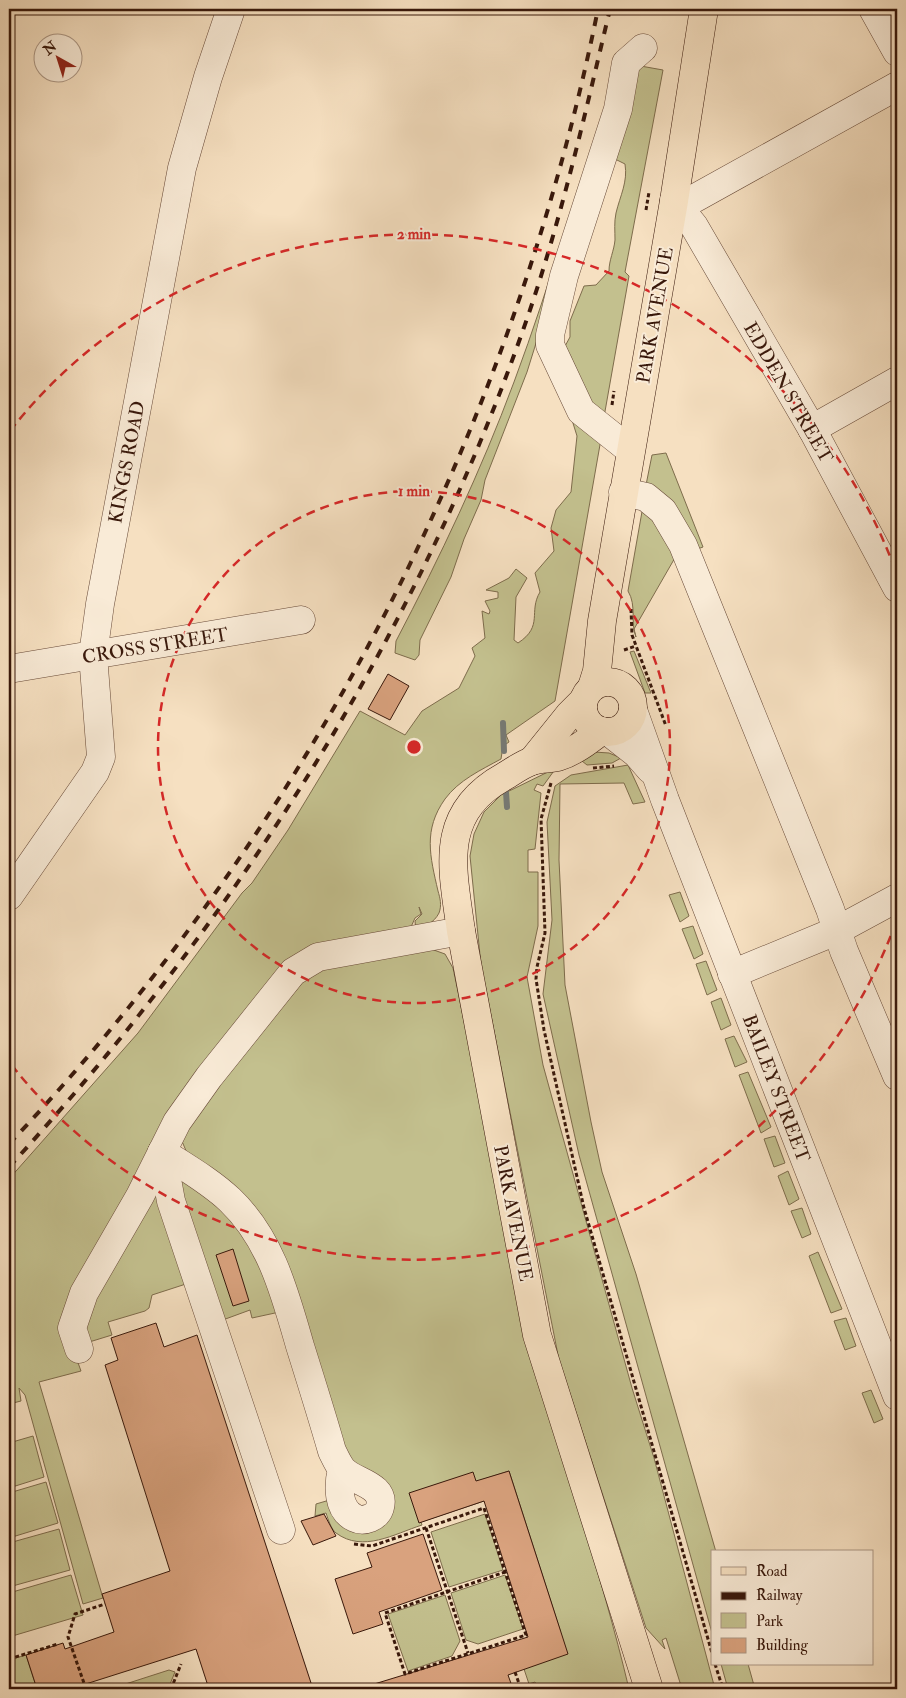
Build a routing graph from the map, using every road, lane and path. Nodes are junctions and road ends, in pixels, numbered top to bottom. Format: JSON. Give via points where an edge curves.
{"nodes":[{"id":1,"x":231,"y":9,"type":"edge"},
{"id":2,"x":704,"y":9,"type":"edge"},
{"id":3,"x":873,"y":9,"type":"edge"},
{"id":4,"x":896,"y":46,"type":"edge"},
{"id":5,"x":642,"y":48,"type":"dead end"},
{"id":6,"x":897,"y":86,"type":"edge"},
{"id":7,"x":676,"y":204,"type":"junction"},
{"id":8,"x":897,"y":381,"type":"edge"},
{"id":9,"x":812,"y":429,"type":"junction"},
{"id":10,"x":630,"y":450,"type":"junction"},
{"id":11,"x":623,"y":492,"type":"junction"},
{"id":12,"x":897,"y":588,"type":"edge"},
{"id":13,"x":630,"y":601,"type":"dead end"},
{"id":14,"x":301,"y":620,"type":"dead end"},
{"id":15,"x":636,"y":646,"type":"junction"},
{"id":16,"x":624,"y":650,"type":"dead end"},
{"id":17,"x":93,"y":655,"type":"junction"},
{"id":18,"x":9,"y":669,"type":"edge"},
{"id":19,"x":598,"y":690,"type":"junction"},
{"id":20,"x":633,"y":710,"type":"junction"},
{"id":21,"x":605,"y":732,"type":"junction"},
{"id":22,"x":664,"y":735,"type":"dead end"},
{"id":23,"x":532,"y":761,"type":"junction"},
{"id":24,"x":617,"y":764,"type":"dead end"},
{"id":25,"x":584,"y":769,"type":"dead end"},
{"id":26,"x":555,"y":777,"type":"dead end"},
{"id":27,"x":658,"y":780,"type":"junction"},
{"id":28,"x":9,"y":896,"type":"edge"},
{"id":29,"x":897,"y":898,"type":"edge"},
{"id":30,"x":461,"y":931,"type":"junction"},
{"id":31,"x":836,"y":931,"type":"junction"},
{"id":32,"x":732,"y":974,"type":"junction"},
{"id":33,"x":897,"y":1076,"type":"edge"},
{"id":34,"x":162,"y":1152,"type":"junction"},
{"id":35,"x":79,"y":1349,"type":"dead end"},
{"id":36,"x":897,"y":1396,"type":"edge"},
{"id":37,"x":342,"y":1469,"type":"dead end"},
{"id":38,"x":426,"y":1528,"type":"junction"},
{"id":39,"x":281,"y":1530,"type":"dead end"},
{"id":40,"x":351,"y":1543,"type":"dead end"},
{"id":41,"x":505,"y":1572,"type":"junction"},
{"id":42,"x":447,"y":1592,"type":"junction"},
{"id":43,"x":105,"y":1604,"type":"dead end"},
{"id":44,"x":58,"y":1644,"type":"dead end"},
{"id":45,"x":711,"y":1651,"type":"edge"},
{"id":46,"x":468,"y":1653,"type":"junction"},
{"id":47,"x":9,"y":1659,"type":"edge"},
{"id":48,"x":181,"y":1664,"type":"dead end"},
{"id":49,"x":716,"y":1666,"type":"edge"},
{"id":50,"x":515,"y":1672,"type":"dead end"},
{"id":51,"x":86,"y":1689,"type":"edge"},
{"id":52,"x":171,"y":1689,"type":"edge"},
{"id":53,"x":520,"y":1689,"type":"edge"},
{"id":54,"x":649,"y":1689,"type":"edge"},
{"id":55,"x":722,"y":1689,"type":"edge"}],
"edges":[{"from":1,"to":17,"type":"street","name":"KINGS ROAD","via":[[182,168]]},
{"from":2,"to":7,"type":"main road","name":"PARK AVENUE"},
{"from":3,"to":4,"type":"street"},
{"from":5,"to":10,"type":"street","via":[[626,63],[618,108],[564,276],[550,334],[550,345],[582,411]]},
{"from":6,"to":7,"type":"street"},
{"from":7,"to":9,"type":"street","name":"EDDEN STREET","via":[[694,226]]},
{"from":7,"to":10,"type":"main road","name":"PARK AVENUE"},
{"from":8,"to":9,"type":"street"},
{"from":9,"to":12,"type":"street","name":"EDDEN STREET"},
{"from":10,"to":11,"type":"main road","name":"PARK AVENUE"},
{"from":11,"to":19,"type":"main road","name":"PARK AVENUE","via":[[602,621],[607,654]]},
{"from":11,"to":31,"type":"street","via":[[646,497],[663,511],[683,545],[830,909]]},
{"from":13,"to":15,"type":"path","via":[[632,635]]},
{"from":14,"to":17,"type":"street","name":"CROSS STREET"},
{"from":15,"to":16,"type":"path"},
{"from":15,"to":22,"type":"path","via":[[666,720]]},
{"from":17,"to":18,"type":"street","name":"CROSS STREET"},
{"from":17,"to":28,"type":"street","name":"KINGS ROAD","via":[[101,747],[98,766]]},
{"from":19,"to":20,"type":"main road","via":[[630,694]]},
{"from":19,"to":21,"type":"main road","via":[[586,720]]},
{"from":19,"to":23,"type":"main road","name":"PARK AVENUE","via":[[569,714]]},
{"from":20,"to":21,"type":"main road","via":[[632,717],[623,728]]},
{"from":20,"to":27,"type":"street","name":"BAILEY STREET"},
{"from":21,"to":23,"type":"main road","name":"PARK AVENUE","via":[[558,757]]},
{"from":21,"to":27,"type":"street","name":"BAILEY STREET","via":[[637,754]]},
{"from":23,"to":30,"type":"main road","name":"PARK AVENUE","via":[[484,789],[464,812],[457,827],[453,865]]},
{"from":24,"to":25,"type":"path"},
{"from":26,"to":45,"type":"path","via":[[548,788],[541,819],[545,933],[536,979],[544,1030],[584,1208]]},
{"from":27,"to":32,"type":"street","name":"BAILEY STREET"},
{"from":29,"to":31,"type":"street"},
{"from":30,"to":34,"type":"street","via":[[318,957],[293,972],[186,1107]]},
{"from":30,"to":54,"type":"main road","name":"PARK AVENUE","via":[[536,1335]]},
{"from":31,"to":32,"type":"street"},
{"from":31,"to":33,"type":"street"},
{"from":32,"to":36,"type":"street","name":"BAILEY STREET"},
{"from":34,"to":35,"type":"street","via":[[84,1293],[72,1328]]},
{"from":34,"to":37,"type":"street","via":[[230,1200],[266,1249],[281,1282],[332,1451]]},
{"from":34,"to":39,"type":"street","via":[[171,1201]]},
{"from":38,"to":40,"type":"path","via":[[372,1546]]},
{"from":38,"to":41,"type":"path","via":[[484,1508]]},
{"from":38,"to":42,"type":"path"},
{"from":41,"to":42,"type":"path"},
{"from":41,"to":46,"type":"path","via":[[526,1635]]},
{"from":42,"to":46,"type":"path"},
{"from":42,"to":46,"type":"path","via":[[385,1613],[405,1674]]},
{"from":43,"to":51,"type":"path","via":[[75,1614],[68,1637]]},
{"from":44,"to":47,"type":"path"},
{"from":48,"to":52,"type":"path"},
{"from":49,"to":55,"type":"path"},
{"from":50,"to":53,"type":"path"}]}
